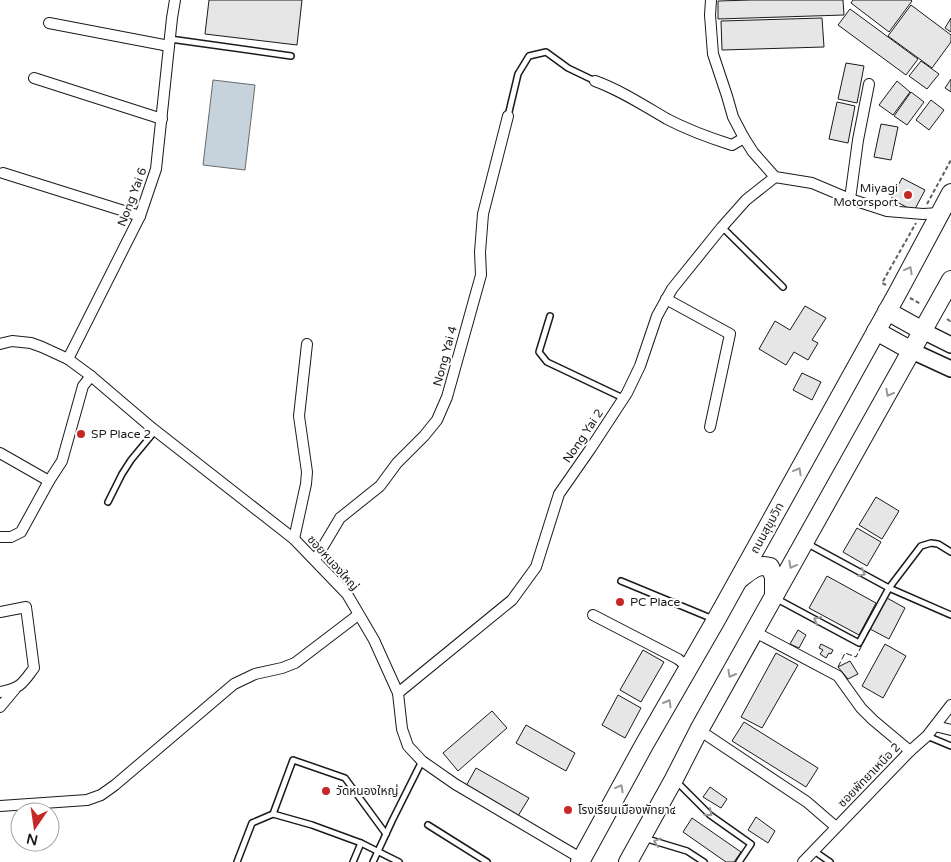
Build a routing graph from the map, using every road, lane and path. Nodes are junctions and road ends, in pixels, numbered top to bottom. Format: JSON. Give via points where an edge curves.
{"nodes":[{"id":1,"x":175,"y":0,"type":"edge"},
{"id":2,"x":711,"y":0,"type":"edge"},
{"id":3,"x":49,"y":23,"type":"dead end"},
{"id":4,"x":169,"y":42,"type":"junction"},
{"id":5,"x":290,"y":56,"type":"dead end"},
{"id":6,"x":34,"y":78,"type":"dead end"},
{"id":7,"x":595,"y":81,"type":"joint"},
{"id":8,"x":870,"y":84,"type":"dead end"},
{"id":9,"x":508,"y":116,"type":"joint"},
{"id":10,"x":162,"y":119,"type":"junction"},
{"id":11,"x":744,"y":138,"type":"junction"},
{"id":12,"x":3,"y":173,"type":"dead end"},
{"id":13,"x":775,"y":177,"type":"junction"},
{"id":14,"x":951,"y":193,"type":"edge"},
{"id":15,"x":850,"y":199,"type":"junction"},
{"id":16,"x":940,"y":213,"type":"junction"},
{"id":17,"x":140,"y":216,"type":"junction"},
{"id":18,"x":722,"y":227,"type":"junction"},
{"id":19,"x":951,"y":280,"type":"edge"},
{"id":20,"x":882,"y":283,"type":"dead end"},
{"id":21,"x":783,"y":287,"type":"dead end"},
{"id":22,"x":898,"y":292,"type":"junction"},
{"id":23,"x":666,"y":299,"type":"junction"},
{"id":24,"x":887,"y":311,"type":"junction"},
{"id":25,"x":934,"y":312,"type":"junction"},
{"id":26,"x":550,"y":316,"type":"dead end"},
{"id":27,"x":951,"y":320,"type":"edge"},
{"id":28,"x":876,"y":331,"type":"junction"},
{"id":29,"x":923,"y":331,"type":"junction"},
{"id":30,"x":0,"y":344,"type":"edge"},
{"id":31,"x":307,"y":344,"type":"dead end"},
{"id":32,"x":951,"y":345,"type":"edge"},
{"id":33,"x":912,"y":351,"type":"junction"},
{"id":34,"x":68,"y":359,"type":"junction"},
{"id":35,"x":951,"y":370,"type":"edge"},
{"id":36,"x":91,"y":376,"type":"junction"},
{"id":37,"x":623,"y":398,"type":"junction"},
{"id":38,"x":710,"y":428,"type":"dead end"},
{"id":39,"x":155,"y":431,"type":"junction"},
{"id":40,"x":0,"y":453,"type":"edge"},
{"id":41,"x":49,"y":481,"type":"junction"},
{"id":42,"x":108,"y":502,"type":"dead end"},
{"id":43,"x":0,"y":538,"type":"edge"},
{"id":44,"x":294,"y":539,"type":"junction"},
{"id":45,"x":805,"y":542,"type":"junction"},
{"id":46,"x":951,"y":552,"type":"edge"},
{"id":47,"x":315,"y":560,"type":"junction"},
{"id":48,"x":738,"y":580,"type":"junction"},
{"id":49,"x":621,"y":581,"type":"dead end"},
{"id":50,"x":889,"y":588,"type":"junction"},
{"id":51,"x":774,"y":598,"type":"junction"},
{"id":52,"x":0,"y":612,"type":"edge"},
{"id":53,"x":358,"y":615,"type":"junction"},
{"id":54,"x":593,"y":615,"type":"dead end"},
{"id":55,"x":951,"y":615,"type":"edge"},
{"id":56,"x":716,"y":620,"type":"junction"},
{"id":57,"x":755,"y":632,"type":"junction"},
{"id":58,"x":689,"y":668,"type":"junction"},
{"id":59,"x":15,"y":689,"type":"junction"},
{"id":60,"x":0,"y":692,"type":"edge"},
{"id":61,"x":398,"y":693,"type":"junction"},
{"id":62,"x":951,"y":705,"type":"edge"},
{"id":63,"x":0,"y":707,"type":"edge"},
{"id":64,"x":935,"y":726,"type":"junction"},
{"id":65,"x":699,"y":730,"type":"junction"},
{"id":66,"x":951,"y":730,"type":"edge"},
{"id":67,"x":927,"y":736,"type":"junction"},
{"id":68,"x":951,"y":746,"type":"edge"},
{"id":69,"x":910,"y":751,"type":"junction"},
{"id":70,"x":422,"y":761,"type":"junction"},
{"id":71,"x":674,"y":779,"type":"junction"},
{"id":72,"x":0,"y":806,"type":"edge"},
{"id":73,"x":273,"y":814,"type":"junction"},
{"id":74,"x":428,"y":825,"type":"dead end"},
{"id":75,"x":836,"y":827,"type":"junction"},
{"id":76,"x":386,"y":834,"type":"junction"},
{"id":77,"x":642,"y":837,"type":"junction"},
{"id":78,"x":362,"y":844,"type":"junction"},
{"id":79,"x":814,"y":850,"type":"junction"},
{"id":80,"x":378,"y":852,"type":"junction"},
{"id":81,"x":581,"y":860,"type":"edge"},
{"id":82,"x":237,"y":862,"type":"edge"},
{"id":83,"x":353,"y":862,"type":"edge"},
{"id":84,"x":373,"y":862,"type":"edge"},
{"id":85,"x":399,"y":862,"type":"edge"},
{"id":86,"x":487,"y":862,"type":"edge"},
{"id":87,"x":628,"y":862,"type":"edge"},
{"id":88,"x":704,"y":862,"type":"edge"},
{"id":89,"x":739,"y":862,"type":"edge"},
{"id":90,"x":803,"y":862,"type":"edge"},
{"id":91,"x":830,"y":862,"type":"edge"}],
"edges":[{"from":1,"to":4,"type":"street","name":"Nong Yai 6"},
{"from":2,"to":11,"type":"street","via":[[713,54],[733,117]]},
{"from":3,"to":4,"type":"street"},
{"from":4,"to":5,"type":"lane"},
{"from":4,"to":10,"type":"street","name":"Nong Yai 6"},
{"from":6,"to":10,"type":"street"},
{"from":7,"to":9,"type":"lane","via":[[568,68],[546,52],[529,56],[518,74]]},
{"from":7,"to":11,"type":"street","via":[[611,86],[670,120],[714,139],[732,145]]},
{"from":8,"to":15,"type":"street"},
{"from":9,"to":47,"type":"street","name":"Nong Yai 4","via":[[483,214],[481,275],[447,397],[424,436],[380,486],[340,518]]},
{"from":10,"to":17,"type":"street","name":"Nong Yai 6","via":[[156,169]]},
{"from":11,"to":13,"type":"street"},
{"from":12,"to":17,"type":"street"},
{"from":13,"to":15,"type":"street","via":[[812,183]]},
{"from":13,"to":18,"type":"street","name":"Nong Yai 2","via":[[746,200]]},
{"from":14,"to":16,"type":"highway","name":"ถนนสุขุมวิท"},
{"from":15,"to":16,"type":"street","via":[[887,211]]},
{"from":22,"to":16,"type":"highway","name":"ถนนสุขุมวิท","one_way":true},
{"from":17,"to":34,"type":"street","name":"Nong Yai 6"},
{"from":18,"to":21,"type":"lane"},
{"from":18,"to":23,"type":"street","name":"Nong Yai 2"},
{"from":19,"to":25,"type":"highway"},
{"from":20,"to":22,"type":"path"},
{"from":22,"to":24,"type":"highway","name":"ถนนสุขุมวิท"},
{"from":22,"to":25,"type":"path"},
{"from":23,"to":37,"type":"street","name":"Nong Yai 2","via":[[656,316],[640,366]]},
{"from":23,"to":38,"type":"street","via":[[730,334]]},
{"from":24,"to":28,"type":"highway","name":"ถนนสุขุมวิท"},
{"from":24,"to":29,"type":"highway"},
{"from":25,"to":27,"type":"path"},
{"from":25,"to":29,"type":"highway"},
{"from":26,"to":37,"type":"lane","via":[[539,352],[547,362]]},
{"from":28,"to":33,"type":"highway"},
{"from":48,"to":28,"type":"highway","name":"ถนนสุขุมวิท","one_way":true},
{"from":29,"to":32,"type":"main road"},
{"from":29,"to":33,"type":"highway"},
{"from":30,"to":34,"type":"street","name":"ซอยหนองใหญ่","via":[[31,342]]},
{"from":31,"to":44,"type":"street","via":[[299,416],[307,472]]},
{"from":33,"to":35,"type":"main road"},
{"from":33,"to":45,"type":"highway","one_way":true},
{"from":34,"to":36,"type":"street","name":"ซอยหนองใหญ่"},
{"from":36,"to":39,"type":"street","name":"ซอยหนองใหญ่"},
{"from":36,"to":41,"type":"street","via":[[83,386],[62,461]]},
{"from":37,"to":61,"type":"street","name":"Nong Yai 2","via":[[559,494],[536,567],[512,600]]},
{"from":39,"to":42,"type":"lane","via":[[131,460]]},
{"from":39,"to":44,"type":"street","name":"ซอยหนองใหญ่"},
{"from":40,"to":41,"type":"street"},
{"from":41,"to":43,"type":"street","via":[[21,532]]},
{"from":44,"to":47,"type":"street","name":"ซอยหนองใหญ่"},
{"from":45,"to":50,"type":"lane","one_way":true},
{"from":45,"to":51,"type":"highway","one_way":true},
{"from":46,"to":50,"type":"lane","via":[[938,544],[921,546]]},
{"from":47,"to":53,"type":"street","name":"ซอยหนองใหญ่","via":[[347,594]]},
{"from":48,"to":51,"type":"highway","via":[[755,568],[770,567],[774,576]]},
{"from":48,"to":56,"type":"highway","name":"ถนนสุขุมวิท"},
{"from":49,"to":56,"type":"lane"},
{"from":50,"to":51,"type":"lane","one_way":true,"via":[[859,643]]},
{"from":50,"to":55,"type":"lane"},
{"from":51,"to":57,"type":"highway"},
{"from":52,"to":59,"type":"street","via":[[26,607],[34,668]]},
{"from":53,"to":61,"type":"street","name":"ซอยหนองใหญ่","via":[[374,640]]},
{"from":53,"to":72,"type":"street","via":[[295,663],[255,674],[234,684],[101,794],[87,800]]},
{"from":54,"to":58,"type":"street","via":[[678,659]]},
{"from":56,"to":58,"type":"highway","name":"ถนนสุขุมวิท"},
{"from":57,"to":65,"type":"highway","one_way":true},
{"from":57,"to":69,"type":"street","via":[[838,676],[873,720]]},
{"from":81,"to":58,"type":"highway","name":"ถนนสุขุมวิท","one_way":true},
{"from":59,"to":60,"type":"street"},
{"from":59,"to":63,"type":"street"},
{"from":61,"to":70,"type":"street","name":"ซอยหนองใหญ่","via":[[402,730],[408,746]]},
{"from":62,"to":64,"type":"street","name":"ซอยพัทยาเหนือ 2"},
{"from":64,"to":66,"type":"street"},
{"from":64,"to":67,"type":"street","name":"ซอยพัทยาเหนือ 2"},
{"from":65,"to":71,"type":"highway"},
{"from":65,"to":75,"type":"street","via":[[807,802]]},
{"from":67,"to":68,"type":"lane"},
{"from":67,"to":69,"type":"street","name":"ซอยพัทยาเหนือ 2"},
{"from":69,"to":75,"type":"street","name":"ซอยพัทยาเหนือ 2"},
{"from":70,"to":76,"type":"lane"},
{"from":70,"to":81,"type":"street","name":"ซอยหนองใหญ่"},
{"from":71,"to":77,"type":"highway"},
{"from":71,"to":89,"type":"lane","one_way":true,"via":[[710,815],[751,844]]},
{"from":73,"to":76,"type":"lane","via":[[293,760],[345,778]]},
{"from":73,"to":78,"type":"lane","via":[[312,824]]},
{"from":73,"to":82,"type":"lane","via":[[252,823]]},
{"from":74,"to":86,"type":"lane"},
{"from":75,"to":79,"type":"street","name":"ซอยพัทยาเหนือ 2"},
{"from":76,"to":80,"type":"lane"},
{"from":77,"to":87,"type":"highway"},
{"from":88,"to":77,"type":"lane","one_way":true,"via":[[687,851]]},
{"from":78,"to":80,"type":"lane"},
{"from":78,"to":83,"type":"lane"},
{"from":79,"to":90,"type":"street","name":"ซอยพัทยาเหนือ 2"},
{"from":79,"to":91,"type":"lane"},
{"from":80,"to":84,"type":"lane"},
{"from":80,"to":85,"type":"lane"}]}
